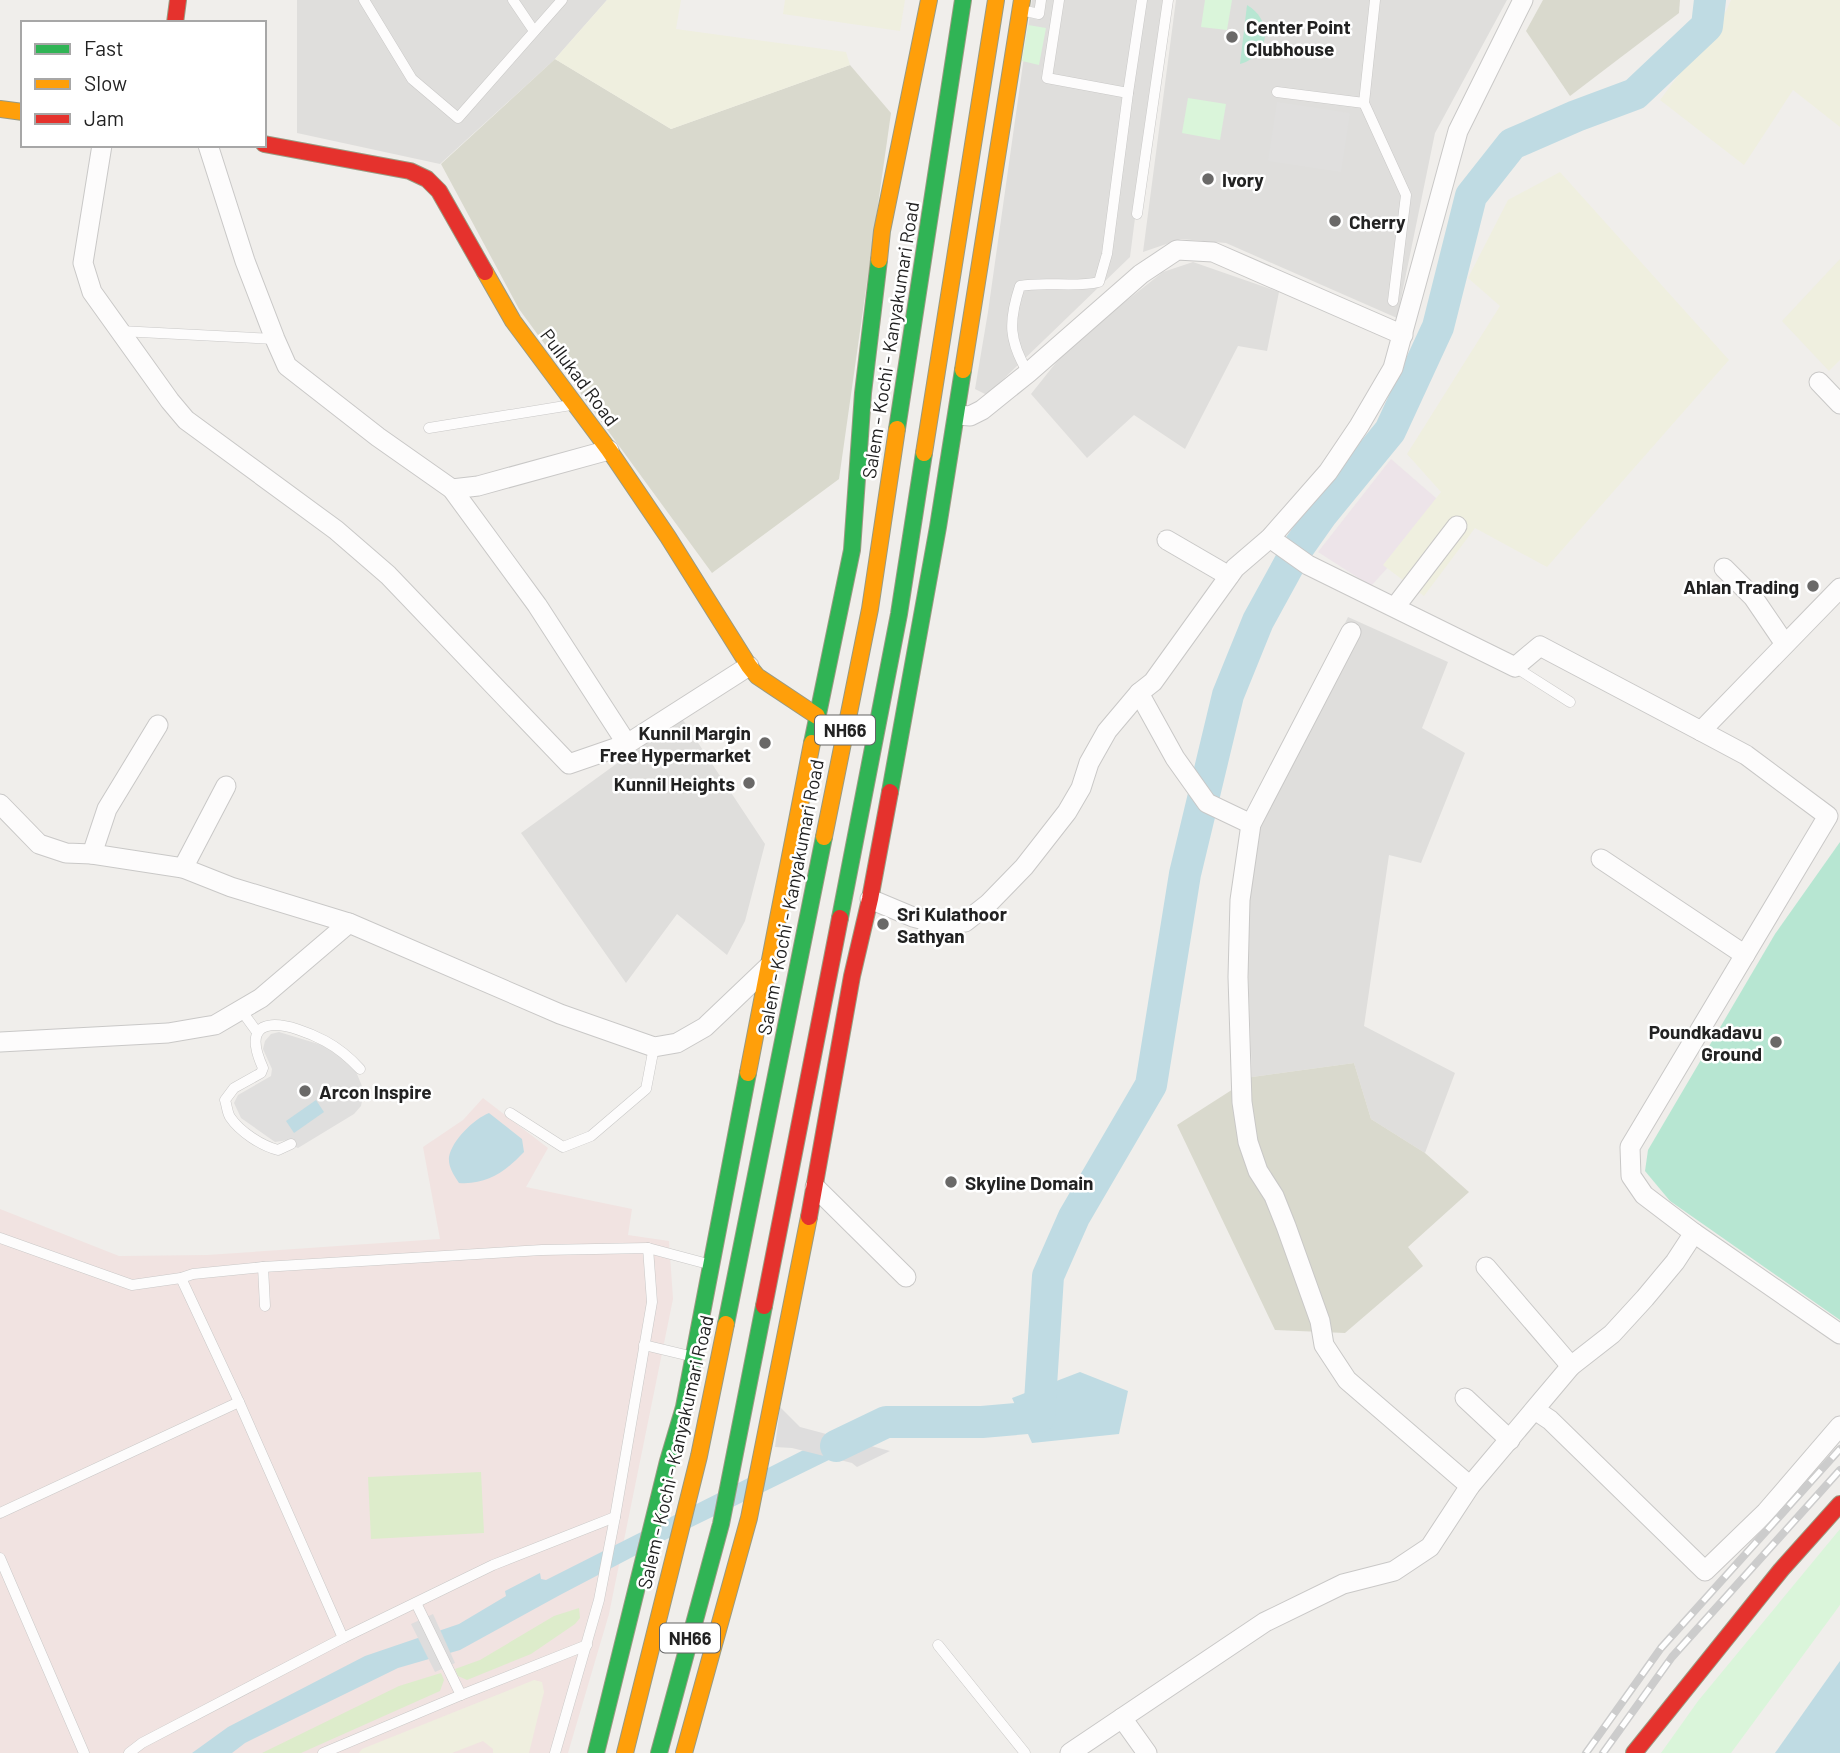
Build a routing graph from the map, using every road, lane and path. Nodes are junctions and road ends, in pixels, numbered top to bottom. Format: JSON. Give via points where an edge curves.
{"nodes":[{"id":1,"x":178,"y":0,"type":"edge"},
{"id":2,"x":365,"y":0,"type":"edge"},
{"id":3,"x":513,"y":0,"type":"edge"},
{"id":4,"x":562,"y":0,"type":"edge"},
{"id":5,"x":929,"y":0,"type":"edge"},
{"id":6,"x":962,"y":0,"type":"edge"},
{"id":7,"x":996,"y":0,"type":"edge"},
{"id":8,"x":1041,"y":0,"type":"edge"},
{"id":9,"x":1059,"y":0,"type":"edge"},
{"id":10,"x":1142,"y":0,"type":"edge"},
{"id":11,"x":1168,"y":0,"type":"edge"},
{"id":12,"x":1374,"y":0,"type":"edge"},
{"id":13,"x":1523,"y":0,"type":"edge"},
{"id":14,"x":1021,"y":5,"type":"edge"},
{"id":15,"x":175,"y":21,"type":"edge"},
{"id":16,"x":534,"y":31,"type":"junction"},
{"id":17,"x":1278,"y":92,"type":"dead end"},
{"id":18,"x":1128,"y":93,"type":"junction"},
{"id":19,"x":1364,"y":103,"type":"junction"},
{"id":20,"x":0,"y":109,"type":"edge"},
{"id":21,"x":21,"y":112,"type":"edge"},
{"id":22,"x":266,"y":144,"type":"edge"},
{"id":23,"x":102,"y":147,"type":"edge"},
{"id":24,"x":209,"y":147,"type":"edge"},
{"id":25,"x":1138,"y":214,"type":"dead end"},
{"id":26,"x":1393,"y":301,"type":"dead end"},
{"id":27,"x":120,"y":331,"type":"junction"},
{"id":28,"x":1404,"y":335,"type":"junction"},
{"id":29,"x":275,"y":339,"type":"junction"},
{"id":30,"x":1028,"y":373,"type":"junction"},
{"id":31,"x":1819,"y":382,"type":"dead end"},
{"id":32,"x":575,"y":404,"type":"junction"},
{"id":33,"x":1840,"y":404,"type":"edge"},
{"id":34,"x":958,"y":415,"type":"junction"},
{"id":35,"x":429,"y":428,"type":"dead end"},
{"id":36,"x":609,"y":450,"type":"junction"},
{"id":37,"x":452,"y":489,"type":"junction"},
{"id":38,"x":1457,"y":526,"type":"dead end"},
{"id":39,"x":1167,"y":540,"type":"dead end"},
{"id":40,"x":1275,"y":543,"type":"junction"},
{"id":41,"x":1724,"y":568,"type":"dead end"},
{"id":42,"x":1229,"y":576,"type":"junction"},
{"id":43,"x":1840,"y":588,"type":"edge"},
{"id":44,"x":1395,"y":607,"type":"junction"},
{"id":45,"x":1351,"y":632,"type":"dead end"},
{"id":46,"x":1785,"y":644,"type":"junction"},
{"id":47,"x":749,"y":666,"type":"junction"},
{"id":48,"x":1515,"y":667,"type":"junction"},
{"id":49,"x":1139,"y":693,"type":"junction"},
{"id":50,"x":1570,"y":702,"type":"dead end"},
{"id":51,"x":817,"y":716,"type":"junction"},
{"id":52,"x":158,"y":725,"type":"dead end"},
{"id":53,"x":1701,"y":731,"type":"junction"},
{"id":54,"x":627,"y":744,"type":"junction"},
{"id":55,"x":226,"y":786,"type":"dead end"},
{"id":56,"x":0,"y":804,"type":"edge"},
{"id":57,"x":1834,"y":818,"type":"edge"},
{"id":58,"x":1251,"y":824,"type":"junction"},
{"id":59,"x":92,"y":854,"type":"junction"},
{"id":60,"x":1601,"y":859,"type":"dead end"},
{"id":61,"x":183,"y":868,"type":"junction"},
{"id":62,"x":870,"y":899,"type":"junction"},
{"id":63,"x":349,"y":923,"type":"junction"},
{"id":64,"x":1745,"y":955,"type":"junction"},
{"id":65,"x":770,"y":964,"type":"junction"},
{"id":66,"x":797,"y":968,"type":"junction"},
{"id":67,"x":828,"y":972,"type":"junction"},
{"id":68,"x":852,"y":976,"type":"junction"},
{"id":69,"x":241,"y":1010,"type":"junction"},
{"id":70,"x":257,"y":1032,"type":"junction"},
{"id":71,"x":0,"y":1042,"type":"edge"},
{"id":72,"x":654,"y":1047,"type":"junction"},
{"id":73,"x":360,"y":1069,"type":"dead end"},
{"id":74,"x":510,"y":1113,"type":"dead end"},
{"id":75,"x":291,"y":1144,"type":"dead end"},
{"id":76,"x":815,"y":1187,"type":"junction"},
{"id":77,"x":1694,"y":1233,"type":"junction"},
{"id":78,"x":0,"y":1238,"type":"edge"},
{"id":79,"x":649,"y":1248,"type":"junction"},
{"id":80,"x":710,"y":1265,"type":"junction"},
{"id":81,"x":263,"y":1267,"type":"junction"},
{"id":82,"x":1486,"y":1267,"type":"dead end"},
{"id":83,"x":181,"y":1278,"type":"junction"},
{"id":84,"x":906,"y":1278,"type":"dead end"},
{"id":85,"x":265,"y":1306,"type":"dead end"},
{"id":86,"x":1840,"y":1334,"type":"edge"},
{"id":87,"x":645,"y":1345,"type":"junction"},
{"id":88,"x":694,"y":1357,"type":"junction"},
{"id":89,"x":1571,"y":1366,"type":"junction"},
{"id":90,"x":1465,"y":1398,"type":"dead end"},
{"id":91,"x":239,"y":1402,"type":"junction"},
{"id":92,"x":1535,"y":1410,"type":"junction"},
{"id":93,"x":1840,"y":1426,"type":"edge"},
{"id":94,"x":1510,"y":1440,"type":"junction"},
{"id":95,"x":1470,"y":1486,"type":"junction"},
{"id":96,"x":1840,"y":1504,"type":"edge"},
{"id":97,"x":0,"y":1513,"type":"edge"},
{"id":98,"x":615,"y":1517,"type":"junction"},
{"id":99,"x":0,"y":1558,"type":"edge"},
{"id":100,"x":416,"y":1603,"type":"junction"},
{"id":101,"x":343,"y":1638,"type":"junction"},
{"id":102,"x":587,"y":1645,"type":"junction"},
{"id":103,"x":938,"y":1645,"type":"dead end"},
{"id":104,"x":461,"y":1695,"type":"junction"},
{"id":105,"x":1122,"y":1718,"type":"junction"},
{"id":106,"x":351,"y":1740,"type":"junction"},
{"id":107,"x":84,"y":1753,"type":"edge"},
{"id":108,"x":129,"y":1753,"type":"edge"},
{"id":109,"x":323,"y":1753,"type":"edge"},
{"id":110,"x":345,"y":1753,"type":"edge"},
{"id":111,"x":555,"y":1753,"type":"edge"},
{"id":112,"x":596,"y":1753,"type":"edge"},
{"id":113,"x":625,"y":1753,"type":"edge"},
{"id":114,"x":659,"y":1753,"type":"edge"},
{"id":115,"x":684,"y":1753,"type":"edge"},
{"id":116,"x":1026,"y":1753,"type":"edge"},
{"id":117,"x":1070,"y":1753,"type":"edge"},
{"id":118,"x":1147,"y":1753,"type":"edge"},
{"id":119,"x":1634,"y":1753,"type":"edge"}],
"edges":[{"from":1,"to":15,"type":"main road"},
{"from":2,"to":16,"type":"lane","via":[[412,79],[458,118]]},
{"from":3,"to":16,"type":"lane"},
{"from":4,"to":16,"type":"lane"},
{"from":5,"to":51,"type":"main road","via":[[882,231],[863,393],[852,550]]},
{"from":6,"to":66,"type":"main road","name":"Salem - Kochi - Kanyakumari Road","number":"NH66","via":[[870,609]]},
{"from":7,"to":67,"type":"main road","number":"NH66","via":[[900,614]]},
{"from":8,"to":14,"type":"lane","via":[[1039,13]]},
{"from":9,"to":18,"type":"lane","via":[[1047,78]]},
{"from":10,"to":18,"type":"lane"},
{"from":11,"to":25,"type":"lane"},
{"from":12,"to":19,"type":"lane"},
{"from":13,"to":28,"type":"street","via":[[1458,131]]},
{"from":14,"to":34,"type":"main road"},
{"from":17,"to":19,"type":"lane"},
{"from":18,"to":30,"type":"lane","via":[[1107,254],[1099,282],[1020,286],[1011,326]]},
{"from":19,"to":26,"type":"lane","via":[[1406,195]]},
{"from":20,"to":21,"type":"main road"},
{"from":22,"to":32,"type":"main road","name":"Pullukad Road","via":[[427,179],[439,191],[513,321]]},
{"from":23,"to":27,"type":"street","via":[[83,263],[92,292]]},
{"from":24,"to":29,"type":"street"},
{"from":27,"to":29,"type":"lane"},
{"from":27,"to":54,"type":"street","via":[[186,419],[336,530],[388,575],[569,764]]},
{"from":28,"to":30,"type":"street","via":[[1213,252],[1178,250],[1141,274]]},
{"from":28,"to":40,"type":"street","via":[[1393,368],[1359,426]]},
{"from":29,"to":37,"type":"street","via":[[287,366]]},
{"from":30,"to":34,"type":"street","via":[[982,410]]},
{"from":31,"to":33,"type":"street"},
{"from":32,"to":35,"type":"lane"},
{"from":32,"to":36,"type":"main road","name":"Pullukad Road"},
{"from":34,"to":62,"type":"main road"},
{"from":36,"to":37,"type":"street"},
{"from":36,"to":47,"type":"main road","name":"Pullukad Road"},
{"from":37,"to":54,"type":"street","via":[[537,604]]},
{"from":38,"to":44,"type":"street"},
{"from":39,"to":42,"type":"street"},
{"from":40,"to":42,"type":"street"},
{"from":40,"to":44,"type":"street","via":[[1308,565]]},
{"from":41,"to":46,"type":"street","via":[[1753,597]]},
{"from":42,"to":49,"type":"street","via":[[1153,682]]},
{"from":43,"to":46,"type":"street"},
{"from":44,"to":48,"type":"street"},
{"from":45,"to":58,"type":"street"},
{"from":46,"to":53,"type":"street"},
{"from":47,"to":51,"type":"main road","name":"Pullukad Road"},
{"from":47,"to":54,"type":"street"},
{"from":48,"to":50,"type":"lane"},
{"from":48,"to":53,"type":"street","via":[[1540,646]]},
{"from":49,"to":58,"type":"street","via":[[1207,803]]},
{"from":49,"to":62,"type":"street","via":[[1107,731],[1067,812],[1024,867],[965,922],[940,924]]},
{"from":51,"to":65,"type":"main road"},
{"from":52,"to":59,"type":"street","via":[[107,809]]},
{"from":53,"to":57,"type":"street","via":[[1746,755]]},
{"from":55,"to":61,"type":"street"},
{"from":56,"to":59,"type":"street","via":[[39,844],[66,853]]},
{"from":57,"to":64,"type":"street"},
{"from":58,"to":95,"type":"street","via":[[1240,900],[1238,977],[1242,1102],[1248,1142],[1286,1226],[1324,1345],[1337,1367]]},
{"from":59,"to":61,"type":"street"},
{"from":60,"to":64,"type":"street"},
{"from":61,"to":63,"type":"street"},
{"from":62,"to":68,"type":"main road"},
{"from":63,"to":69,"type":"street"},
{"from":63,"to":72,"type":"street","via":[[560,1013]]},
{"from":64,"to":77,"type":"street","via":[[1630,1147],[1631,1176],[1644,1195]]},
{"from":65,"to":66,"type":"main road"},
{"from":65,"to":72,"type":"street","via":[[705,1027],[677,1043]]},
{"from":65,"to":80,"type":"main road"},
{"from":66,"to":67,"type":"main road"},
{"from":66,"to":113,"type":"main road","name":"Salem - Kochi - Kanyakumari Road","number":"NH66","via":[[699,1456]]},
{"from":67,"to":68,"type":"main road"},
{"from":67,"to":114,"type":"main road","number":"NH66","via":[[721,1524]]},
{"from":68,"to":76,"type":"main road"},
{"from":69,"to":70,"type":"lane"},
{"from":69,"to":71,"type":"street","via":[[215,1025],[168,1033]]},
{"from":70,"to":73,"type":"lane","via":[[266,1025],[311,1035],[326,1041]]},
{"from":70,"to":75,"type":"lane","via":[[254,1049],[263,1068],[225,1100],[229,1115],[267,1147],[278,1150]]},
{"from":72,"to":74,"type":"lane","via":[[646,1089],[592,1136],[563,1147]]},
{"from":76,"to":84,"type":"street"},
{"from":76,"to":115,"type":"main road","via":[[749,1518]]},
{"from":77,"to":86,"type":"street"},
{"from":77,"to":89,"type":"street","via":[[1675,1262],[1612,1334]]},
{"from":78,"to":83,"type":"lane","via":[[132,1285]]},
{"from":79,"to":80,"type":"lane"},
{"from":79,"to":81,"type":"lane"},
{"from":79,"to":87,"type":"lane","via":[[652,1302]]},
{"from":80,"to":88,"type":"main road"},
{"from":81,"to":83,"type":"lane"},
{"from":81,"to":85,"type":"lane"},
{"from":82,"to":89,"type":"street"},
{"from":83,"to":91,"type":"lane"},
{"from":87,"to":88,"type":"lane"},
{"from":87,"to":98,"type":"lane"},
{"from":88,"to":112,"type":"main road"},
{"from":89,"to":92,"type":"street"},
{"from":90,"to":94,"type":"street"},
{"from":91,"to":97,"type":"lane"},
{"from":91,"to":101,"type":"lane"},
{"from":92,"to":93,"type":"street","via":[[1705,1570],[1766,1512]]},
{"from":92,"to":94,"type":"street"},
{"from":94,"to":95,"type":"street"},
{"from":95,"to":105,"type":"street","via":[[1430,1547],[1417,1556],[1394,1571],[1343,1584],[1265,1622]]},
{"from":96,"to":119,"type":"main road"},
{"from":98,"to":100,"type":"lane","via":[[493,1565]]},
{"from":98,"to":102,"type":"lane"},
{"from":99,"to":107,"type":"lane"},
{"from":100,"to":101,"type":"lane"},
{"from":100,"to":104,"type":"lane"},
{"from":101,"to":108,"type":"lane"},
{"from":102,"to":104,"type":"lane"},
{"from":102,"to":111,"type":"lane"},
{"from":103,"to":116,"type":"lane"},
{"from":104,"to":106,"type":"lane"},
{"from":105,"to":117,"type":"street"},
{"from":105,"to":118,"type":"street"},
{"from":106,"to":109,"type":"lane"},
{"from":106,"to":110,"type":"lane"}]}
